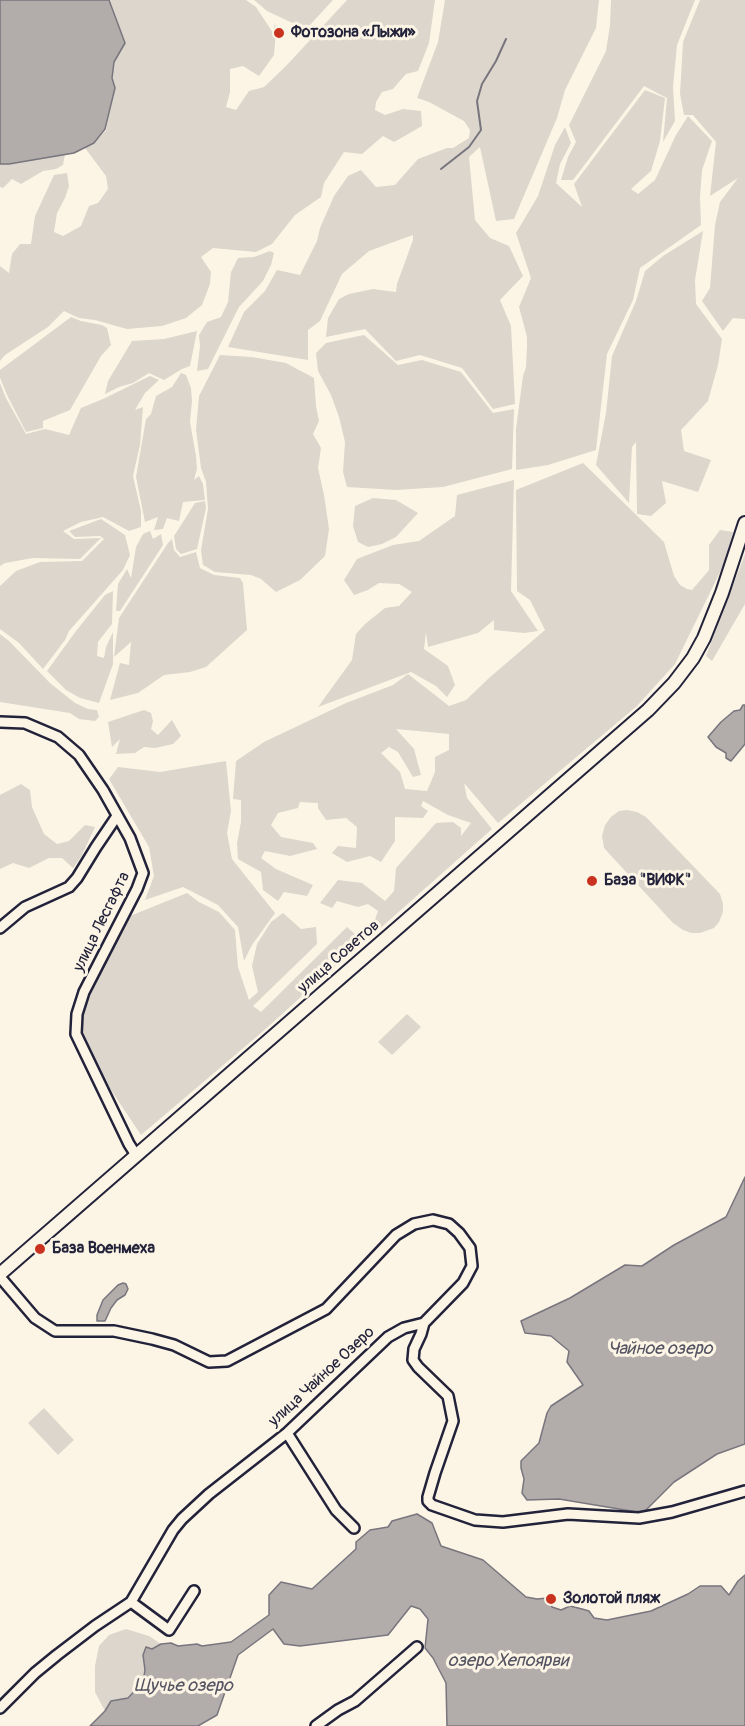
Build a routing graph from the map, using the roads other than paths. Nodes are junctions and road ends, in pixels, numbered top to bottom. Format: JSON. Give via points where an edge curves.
{"nodes":[{"id":1,"x":745,"y":524,"type":"edge"},
{"id":2,"x":0,"y":722,"type":"edge"},
{"id":3,"x":117,"y":816,"type":"junction"},
{"id":4,"x":0,"y":928,"type":"edge"},
{"id":5,"x":136,"y":1155,"type":"junction"},
{"id":6,"x":0,"y":1276,"type":"edge"},
{"id":7,"x":424,"y":1323,"type":"junction"},
{"id":8,"x":287,"y":1433,"type":"junction"},
{"id":9,"x":745,"y":1491,"type":"edge"},
{"id":10,"x":354,"y":1528,"type":"dead end"},
{"id":11,"x":194,"y":1591,"type":"dead end"},
{"id":12,"x":130,"y":1602,"type":"junction"},
{"id":13,"x":417,"y":1647,"type":"dead end"},
{"id":14,"x":0,"y":1708,"type":"edge"},
{"id":15,"x":316,"y":1726,"type":"edge"}],
"edges":[{"from":1,"to":5,"type":"main road","name":"улица Советов","via":[[714,615],[693,658],[648,710]]},
{"from":2,"to":3,"type":"street","name":"улица Лесгафта","via":[[25,723],[58,737],[79,755]]},
{"from":3,"to":4,"type":"street","via":[[69,886],[25,907]]},
{"from":3,"to":5,"type":"street","name":"улица Лесгафта","via":[[143,873],[84,992],[76,1014],[76,1034]]},
{"from":5,"to":6,"type":"main road","name":"улица Советов"},
{"from":6,"to":7,"type":"street","via":[[35,1318],[55,1331],[124,1333],[174,1345],[210,1362],[227,1361],[326,1309],[396,1235],[414,1224],[433,1220],[449,1224],[459,1233],[470,1248],[472,1266],[463,1283]]},
{"from":7,"to":8,"type":"street","name":"улица Чайное Озеро","via":[[388,1336]]},
{"from":7,"to":9,"type":"street","via":[[413,1360],[448,1395],[453,1421],[428,1497],[432,1505],[475,1520],[568,1514],[639,1518]]},
{"from":8,"to":10,"type":"street","via":[[336,1510]]},
{"from":8,"to":12,"type":"street","name":"улица Чайное Озеро","via":[[182,1519]]},
{"from":11,"to":12,"type":"street","via":[[169,1630]]},
{"from":12,"to":14,"type":"street","name":"улица Чайное Озеро","via":[[57,1654]]},
{"from":13,"to":15,"type":"street","via":[[355,1701]]}]}
